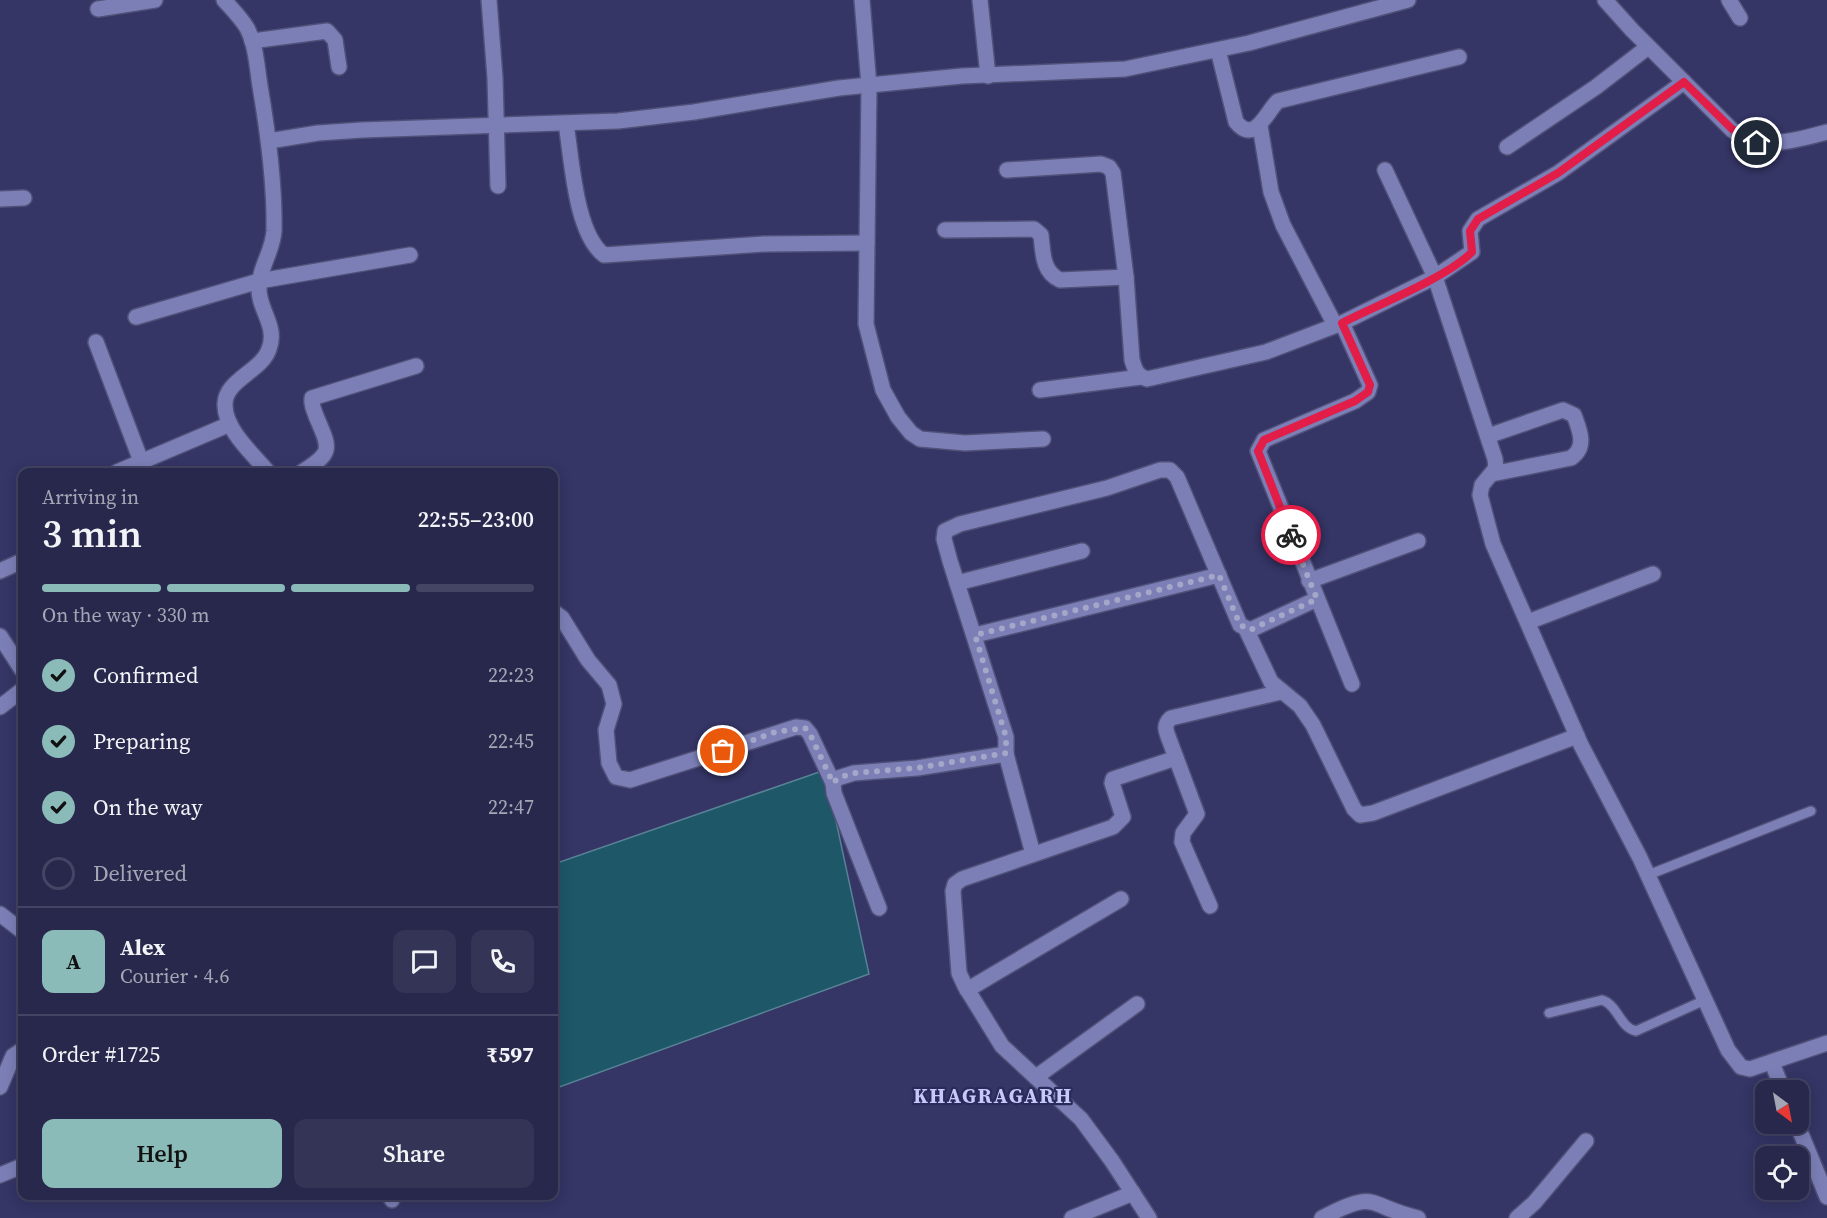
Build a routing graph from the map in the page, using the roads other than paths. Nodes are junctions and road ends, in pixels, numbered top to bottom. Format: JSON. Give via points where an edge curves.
{"nodes":[{"id":1,"x":155,"y":0,"type":"edge"},
{"id":2,"x":224,"y":0,"type":"edge"},
{"id":3,"x":489,"y":0,"type":"edge"},
{"id":4,"x":862,"y":0,"type":"edge"},
{"id":5,"x":980,"y":0,"type":"edge"},
{"id":6,"x":1408,"y":0,"type":"edge"},
{"id":7,"x":1605,"y":0,"type":"edge"},
{"id":8,"x":1729,"y":0,"type":"edge"},
{"id":9,"x":98,"y":9,"type":"dead end"},
{"id":10,"x":1740,"y":18,"type":"dead end"},
{"id":11,"x":252,"y":41,"type":"junction"},
{"id":12,"x":1648,"y":46,"type":"junction"},
{"id":13,"x":1218,"y":50,"type":"junction"},
{"id":14,"x":1460,"y":57,"type":"dead end"},
{"id":15,"x":339,"y":67,"type":"dead end"},
{"id":16,"x":988,"y":76,"type":"junction"},
{"id":17,"x":1684,"y":82,"type":"junction"},
{"id":18,"x":869,"y":86,"type":"junction"},
{"id":19,"x":566,"y":124,"type":"junction"},
{"id":20,"x":495,"y":126,"type":"junction"},
{"id":21,"x":1260,"y":126,"type":"junction"},
{"id":22,"x":1827,"y":132,"type":"edge"},
{"id":23,"x":269,"y":141,"type":"junction"},
{"id":24,"x":1507,"y":147,"type":"dead end"},
{"id":25,"x":1007,"y":170,"type":"dead end"},
{"id":26,"x":1385,"y":170,"type":"dead end"},
{"id":27,"x":498,"y":186,"type":"dead end"},
{"id":28,"x":24,"y":198,"type":"dead end"},
{"id":29,"x":0,"y":199,"type":"edge"},
{"id":30,"x":945,"y":230,"type":"dead end"},
{"id":31,"x":867,"y":243,"type":"junction"},
{"id":32,"x":410,"y":255,"type":"dead end"},
{"id":33,"x":1126,"y":277,"type":"junction"},
{"id":34,"x":1435,"y":277,"type":"junction"},
{"id":35,"x":259,"y":281,"type":"junction"},
{"id":36,"x":136,"y":317,"type":"dead end"},
{"id":37,"x":1338,"y":324,"type":"junction"},
{"id":38,"x":96,"y":342,"type":"dead end"},
{"id":39,"x":416,"y":366,"type":"dead end"},
{"id":40,"x":1141,"y":377,"type":"junction"},
{"id":41,"x":1040,"y":390,"type":"dead end"},
{"id":42,"x":230,"y":424,"type":"junction"},
{"id":43,"x":1488,"y":436,"type":"junction"},
{"id":44,"x":1043,"y":439,"type":"dead end"},
{"id":45,"x":141,"y":461,"type":"junction"},
{"id":46,"x":126,"y":468,"type":"edge"},
{"id":47,"x":265,"y":468,"type":"edge"},
{"id":48,"x":308,"y":468,"type":"edge"},
{"id":49,"x":1492,"y":474,"type":"junction"},
{"id":50,"x":1418,"y":541,"type":"dead end"},
{"id":51,"x":1082,"y":551,"type":"dead end"},
{"id":52,"x":18,"y":563,"type":"edge"},
{"id":53,"x":0,"y":571,"type":"edge"},
{"id":54,"x":1653,"y":574,"type":"dead end"},
{"id":55,"x":1219,"y":575,"type":"junction"},
{"id":56,"x":1309,"y":581,"type":"junction"},
{"id":57,"x":957,"y":583,"type":"junction"},
{"id":58,"x":1317,"y":599,"type":"junction"},
{"id":59,"x":558,"y":615,"type":"edge"},
{"id":60,"x":1528,"y":622,"type":"junction"},
{"id":61,"x":1246,"y":629,"type":"junction"},
{"id":62,"x":975,"y":635,"type":"junction"},
{"id":63,"x":0,"y":636,"type":"edge"},
{"id":64,"x":18,"y":664,"type":"edge"},
{"id":65,"x":1352,"y":684,"type":"dead end"},
{"id":66,"x":1281,"y":692,"type":"junction"},
{"id":67,"x":18,"y":693,"type":"edge"},
{"id":68,"x":0,"y":707,"type":"edge"},
{"id":69,"x":1577,"y":736,"type":"junction"},
{"id":70,"x":1006,"y":753,"type":"junction"},
{"id":71,"x":1176,"y":758,"type":"junction"},
{"id":72,"x":833,"y":783,"type":"junction"},
{"id":73,"x":1811,"y":811,"type":"dead end"},
{"id":74,"x":1033,"y":854,"type":"junction"},
{"id":75,"x":1648,"y":875,"type":"junction"},
{"id":76,"x":1121,"y":899,"type":"dead end"},
{"id":77,"x":1210,"y":906,"type":"dead end"},
{"id":78,"x":879,"y":908,"type":"dead end"},
{"id":79,"x":0,"y":914,"type":"edge"},
{"id":80,"x":18,"y":928,"type":"edge"},
{"id":81,"x":967,"y":990,"type":"junction"},
{"id":82,"x":1706,"y":1000,"type":"junction"},
{"id":83,"x":1137,"y":1004,"type":"dead end"},
{"id":84,"x":1549,"y":1012,"type":"dead end"},
{"id":85,"x":1827,"y":1043,"type":"edge"},
{"id":86,"x":12,"y":1053,"type":"edge"},
{"id":87,"x":1772,"y":1063,"type":"junction"},
{"id":88,"x":1036,"y":1077,"type":"junction"},
{"id":89,"x":1779,"y":1080,"type":"edge"},
{"id":90,"x":0,"y":1087,"type":"edge"},
{"id":91,"x":1801,"y":1134,"type":"edge"},
{"id":92,"x":1586,"y":1141,"type":"dead end"},
{"id":93,"x":18,"y":1168,"type":"edge"},
{"id":94,"x":0,"y":1175,"type":"edge"},
{"id":95,"x":1133,"y":1193,"type":"junction"},
{"id":96,"x":1827,"y":1197,"type":"edge"},
{"id":97,"x":1072,"y":1218,"type":"edge"},
{"id":98,"x":1149,"y":1218,"type":"edge"},
{"id":99,"x":1322,"y":1218,"type":"edge"},
{"id":100,"x":1418,"y":1218,"type":"edge"},
{"id":101,"x":1516,"y":1218,"type":"edge"}],
"edges":[{"from":1,"to":9,"type":"street"},
{"from":2,"to":11,"type":"street"},
{"from":3,"to":20,"type":"street"},
{"from":4,"to":18,"type":"street"},
{"from":5,"to":16,"type":"street"},
{"from":6,"to":13,"type":"street"},
{"from":7,"to":12,"type":"street"},
{"from":8,"to":10,"type":"street"},
{"from":11,"to":15,"type":"street","via":[[327,31],[335,40]]},
{"from":11,"to":23,"type":"street"},
{"from":12,"to":17,"type":"street"},
{"from":12,"to":24,"type":"street","via":[[1596,87]]},
{"from":13,"to":16,"type":"street","via":[[1125,69]]},
{"from":13,"to":21,"type":"street","via":[[1236,122],[1251,129]]},
{"from":14,"to":21,"type":"street","via":[[1278,101]]},
{"from":16,"to":18,"type":"street"},
{"from":17,"to":22,"type":"street","via":[[1732,129],[1757,143],[1792,142]]},
{"from":17,"to":34,"type":"street","via":[[1558,173],[1478,219],[1470,231],[1472,252]]},
{"from":18,"to":19,"type":"street","via":[[694,112]]},
{"from":18,"to":31,"type":"street"},
{"from":19,"to":20,"type":"street"},
{"from":19,"to":31,"type":"street","via":[[578,199],[591,240],[604,255],[764,244]]},
{"from":20,"to":23,"type":"street","via":[[362,130]]},
{"from":20,"to":27,"type":"street"},
{"from":21,"to":37,"type":"street","via":[[1271,192],[1282,225]]},
{"from":23,"to":35,"type":"street","via":[[274,233]]},
{"from":25,"to":33,"type":"street","via":[[1101,164],[1109,167],[1118,198]]},
{"from":26,"to":34,"type":"street"},
{"from":28,"to":29,"type":"street"},
{"from":30,"to":33,"type":"street","via":[[1034,229],[1041,235],[1044,262],[1054,277]]},
{"from":31,"to":44,"type":"street","via":[[866,324],[883,390],[911,433],[937,442]]},
{"from":32,"to":35,"type":"street"},
{"from":33,"to":40,"type":"street","via":[[1132,360]]},
{"from":34,"to":37,"type":"street"},
{"from":34,"to":43,"type":"street"},
{"from":35,"to":36,"type":"street"},
{"from":35,"to":42,"type":"street","via":[[258,291],[270,323],[269,350],[230,390],[224,402]]},
{"from":37,"to":40,"type":"street","via":[[1220,365],[1148,379]]},
{"from":37,"to":56,"type":"street","via":[[1370,385],[1368,392],[1264,440],[1258,451]]},
{"from":38,"to":45,"type":"street"},
{"from":39,"to":48,"type":"street","via":[[312,398],[328,451]]},
{"from":40,"to":41,"type":"street"},
{"from":42,"to":45,"type":"street"},
{"from":42,"to":47,"type":"street"},
{"from":43,"to":49,"type":"street","via":[[1496,468]]},
{"from":43,"to":49,"type":"street","via":[[1563,410],[1574,415],[1580,433],[1581,445],[1571,458]]},
{"from":45,"to":46,"type":"street"},
{"from":49,"to":60,"type":"street","via":[[1482,485],[1480,495],[1493,544]]},
{"from":50,"to":56,"type":"street"},
{"from":51,"to":57,"type":"street"},
{"from":52,"to":53,"type":"street"},
{"from":54,"to":60,"type":"street"},
{"from":55,"to":57,"type":"street","via":[[1177,477],[1160,470],[945,531]]},
{"from":55,"to":61,"type":"street","via":[[1240,625]]},
{"from":55,"to":62,"type":"street"},
{"from":56,"to":58,"type":"street"},
{"from":57,"to":62,"type":"street"},
{"from":58,"to":61,"type":"street"},
{"from":58,"to":65,"type":"street"},
{"from":59,"to":72,"type":"street","via":[[609,685],[614,704],[605,743],[616,777],[630,780],[796,727],[805,728],[810,734]]},
{"from":60,"to":69,"type":"street"},
{"from":61,"to":66,"type":"street","via":[[1262,667]]},
{"from":62,"to":70,"type":"street","via":[[1006,737]]},
{"from":63,"to":64,"type":"street"},
{"from":66,"to":69,"type":"street","via":[[1300,706],[1313,725],[1354,809],[1364,815]]},
{"from":66,"to":71,"type":"street","via":[[1171,718],[1165,728]]},
{"from":67,"to":68,"type":"street"},
{"from":69,"to":75,"type":"street"},
{"from":70,"to":72,"type":"street","via":[[917,768],[854,773]]},
{"from":70,"to":74,"type":"street"},
{"from":71,"to":74,"type":"street","via":[[1113,779],[1122,817],[1113,827]]},
{"from":71,"to":77,"type":"street","via":[[1197,814],[1183,833],[1182,842]]},
{"from":72,"to":78,"type":"street"},
{"from":73,"to":75,"type":"lane"},
{"from":74,"to":81,"type":"street","via":[[955,884],[952,891],[959,973]]},
{"from":75,"to":82,"type":"street"},
{"from":76,"to":81,"type":"street"},
{"from":79,"to":80,"type":"street"},
{"from":81,"to":88,"type":"street","via":[[1002,1046]]},
{"from":82,"to":84,"type":"lane","via":[[1636,1031],[1629,1029],[1610,1004],[1602,1000]]},
{"from":82,"to":87,"type":"street","via":[[1728,1050],[1741,1067],[1750,1069]]},
{"from":83,"to":88,"type":"street"},
{"from":85,"to":87,"type":"street"},
{"from":86,"to":90,"type":"street"},
{"from":87,"to":89,"type":"street"},
{"from":88,"to":95,"type":"street","via":[[1081,1119]]},
{"from":91,"to":96,"type":"street"},
{"from":92,"to":101,"type":"street","via":[[1534,1203]]},
{"from":93,"to":94,"type":"street"},
{"from":95,"to":97,"type":"street"},
{"from":95,"to":98,"type":"street"},
{"from":99,"to":100,"type":"street","via":[[1368,1200]]}]}
